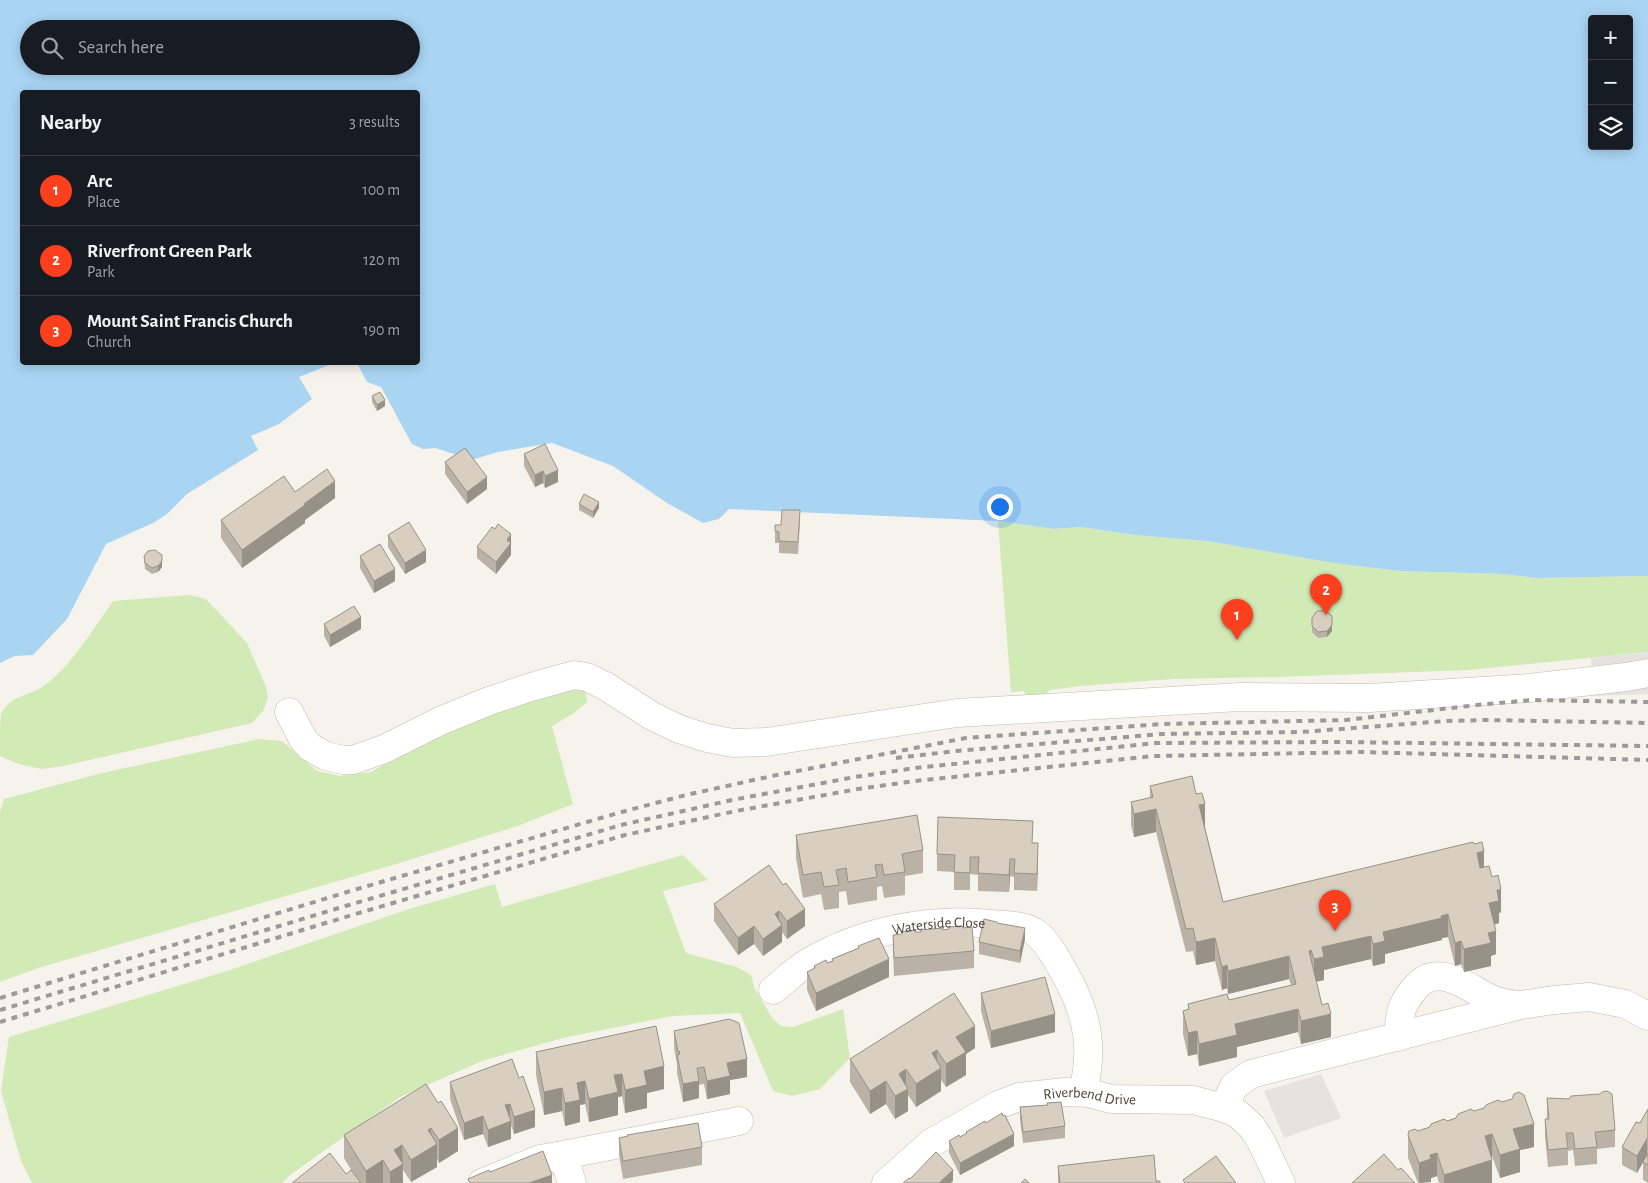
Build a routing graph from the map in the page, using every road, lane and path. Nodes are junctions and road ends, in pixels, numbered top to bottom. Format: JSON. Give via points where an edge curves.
{"nodes":[{"id":1,"x":1648,"y":673,"type":"edge"},
{"id":2,"x":290,"y":712,"type":"dead end"},
{"id":3,"x":773,"y":990,"type":"dead end"},
{"id":4,"x":1521,"y":1005,"type":"junction"},
{"id":5,"x":1648,"y":1016,"type":"edge"},
{"id":6,"x":1398,"y":1037,"type":"junction"},
{"id":7,"x":1083,"y":1092,"type":"junction"},
{"id":8,"x":1224,"y":1108,"type":"junction"},
{"id":9,"x":739,"y":1122,"type":"dead end"},
{"id":10,"x":558,"y":1156,"type":"junction"},
{"id":11,"x":482,"y":1183,"type":"edge"},
{"id":12,"x":572,"y":1183,"type":"edge"},
{"id":13,"x":886,"y":1183,"type":"edge"},
{"id":14,"x":1281,"y":1183,"type":"edge"}],
"edges":[{"from":1,"to":2,"type":"street","via":[[1529,688],[1368,698],[1240,697],[958,713],[766,742],[733,743],[679,729],[587,677],[574,676],[489,701],[353,760],[326,756],[310,747]]},
{"from":3,"to":7,"type":"street","name":"Waterside Close","via":[[807,963],[829,951],[898,929],[965,922],[1000,924],[1031,931],[1056,959],[1072,986],[1085,1023],[1089,1065]]},
{"from":4,"to":5,"type":"street","via":[[1589,997],[1625,1004]]},
{"from":4,"to":6,"type":"street"},
{"from":4,"to":6,"type":"street","via":[[1503,1004],[1448,976],[1434,976],[1418,984],[1405,1001],[1400,1011]]},
{"from":6,"to":8,"type":"street","via":[[1251,1074],[1234,1086]]},
{"from":7,"to":8,"type":"street","name":"Riverbend Drive","via":[[1111,1099],[1193,1100]]},
{"from":7,"to":13,"type":"street","name":"Riverbend Drive","via":[[1019,1097],[998,1105],[931,1142]]},
{"from":8,"to":14,"type":"street","name":"Riverbend Drive","via":[[1238,1114],[1252,1127]]},
{"from":9,"to":10,"type":"street"},
{"from":10,"to":11,"type":"street","via":[[540,1159]]},
{"from":10,"to":12,"type":"street","via":[[568,1167]]}]}
